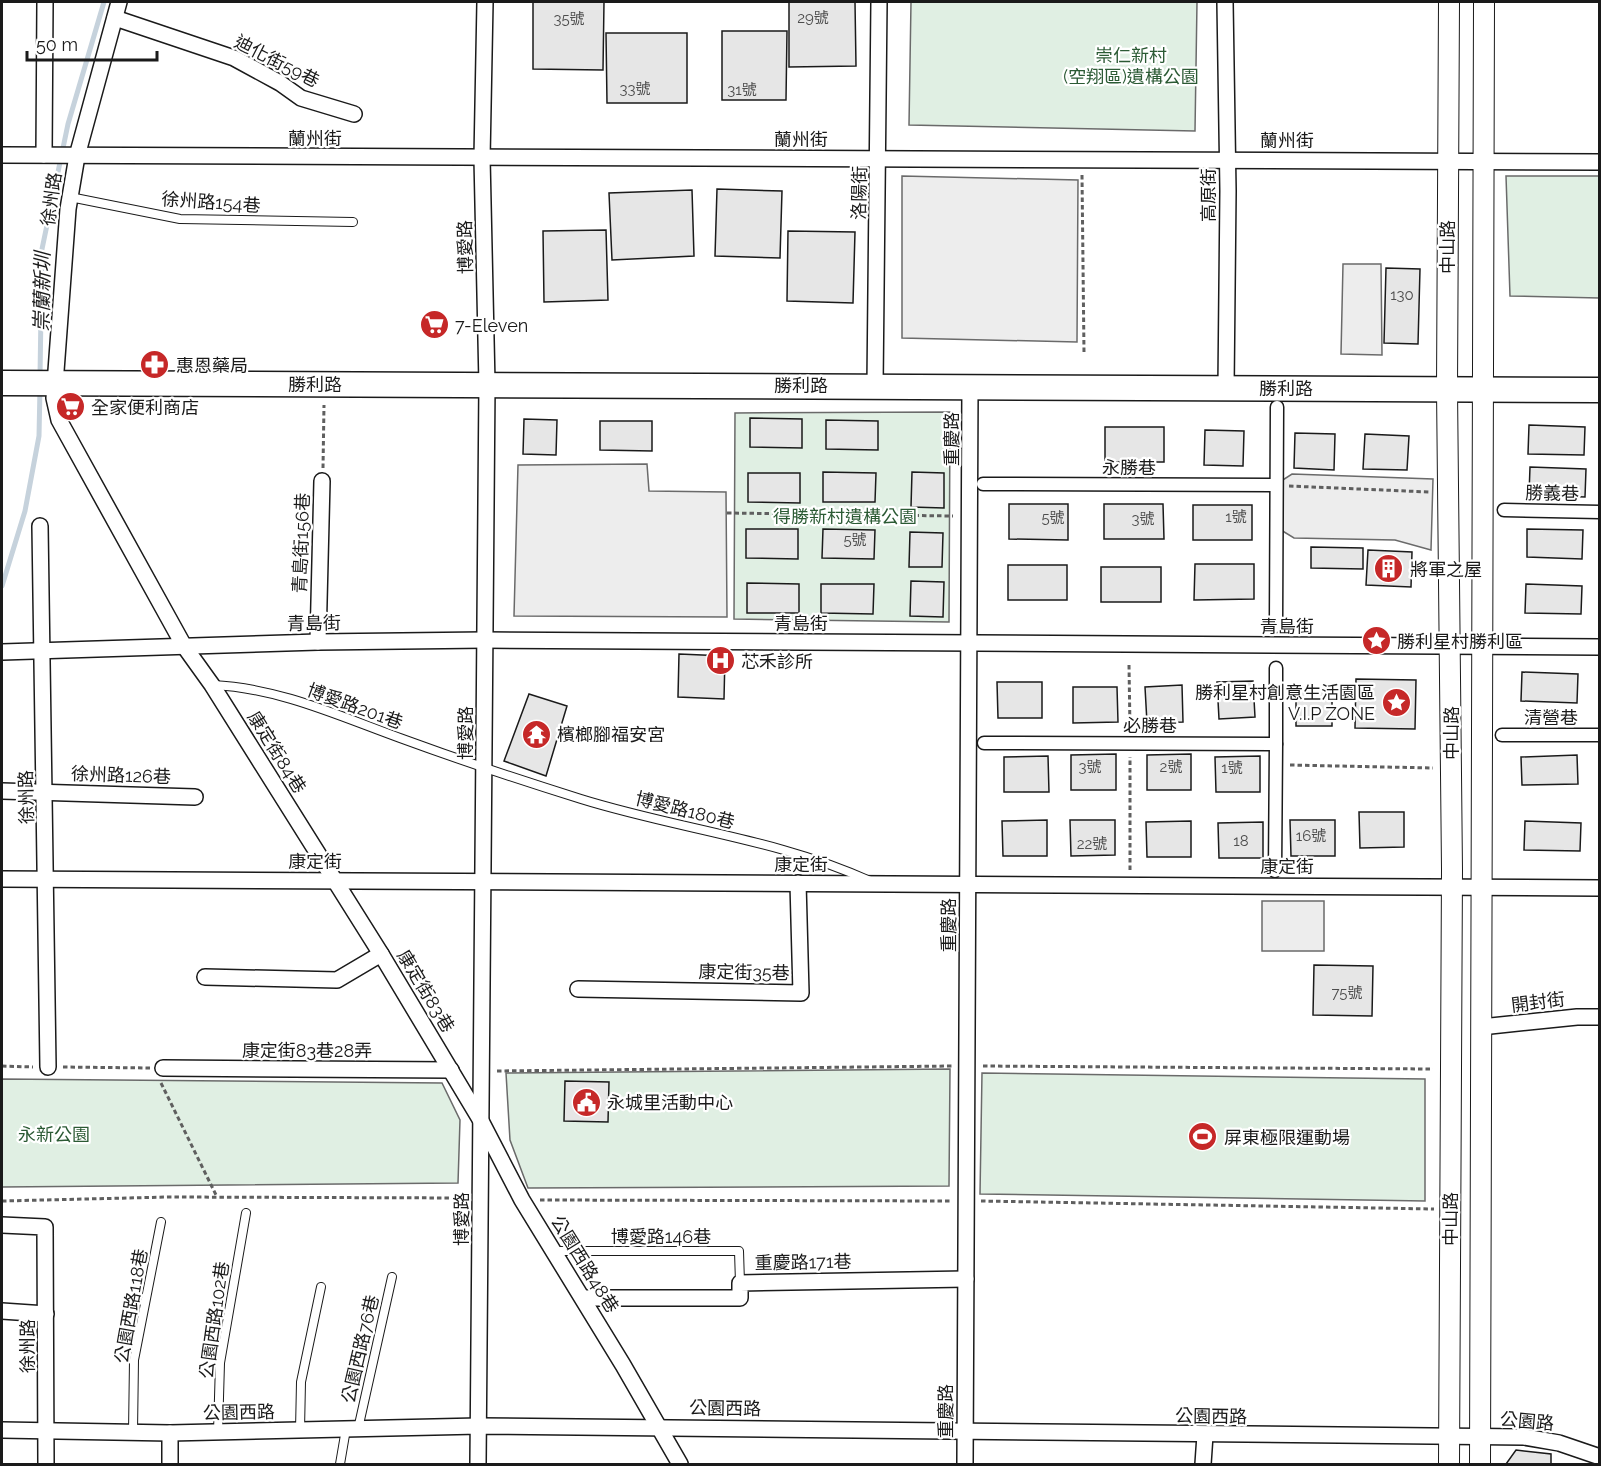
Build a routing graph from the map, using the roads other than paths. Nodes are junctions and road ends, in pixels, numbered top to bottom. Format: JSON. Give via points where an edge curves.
{"nodes":[{"id":1,"x":45,"y":2,"type":"edge"},
{"id":2,"x":119,"y":2,"type":"edge"},
{"id":3,"x":485,"y":2,"type":"edge"},
{"id":4,"x":879,"y":2,"type":"edge"},
{"id":5,"x":1225,"y":2,"type":"edge"},
{"id":6,"x":1449,"y":2,"type":"edge"},
{"id":7,"x":1484,"y":2,"type":"edge"},
{"id":8,"x":115,"y":18,"type":"junction"},
{"id":9,"x":354,"y":114,"type":"dead end"},
{"id":10,"x":2,"y":155,"type":"edge"},
{"id":11,"x":49,"y":155,"type":"junction"},
{"id":12,"x":74,"y":155,"type":"junction"},
{"id":13,"x":482,"y":158,"type":"junction"},
{"id":14,"x":879,"y":159,"type":"junction"},
{"id":15,"x":1228,"y":159,"type":"junction"},
{"id":16,"x":1448,"y":160,"type":"junction"},
{"id":17,"x":1484,"y":161,"type":"junction"},
{"id":18,"x":1599,"y":162,"type":"edge"},
{"id":19,"x":70,"y":197,"type":"junction"},
{"id":20,"x":353,"y":222,"type":"dead end"},
{"id":21,"x":46,"y":382,"type":"junction"},
{"id":22,"x":2,"y":383,"type":"edge"},
{"id":23,"x":487,"y":384,"type":"junction"},
{"id":24,"x":875,"y":386,"type":"junction"},
{"id":25,"x":970,"y":386,"type":"junction"},
{"id":26,"x":1226,"y":388,"type":"junction"},
{"id":27,"x":1447,"y":389,"type":"junction"},
{"id":28,"x":1484,"y":389,"type":"junction"},
{"id":29,"x":1599,"y":390,"type":"edge"},
{"id":30,"x":1277,"y":407,"type":"dead end"},
{"id":31,"x":322,"y":481,"type":"road end"},
{"id":32,"x":983,"y":484,"type":"dead end"},
{"id":33,"x":1275,"y":485,"type":"junction"},
{"id":34,"x":1504,"y":510,"type":"dead end"},
{"id":35,"x":1599,"y":512,"type":"edge"},
{"id":36,"x":40,"y":526,"type":"dead end"},
{"id":37,"x":1276,"y":626,"type":"dead end"},
{"id":38,"x":485,"y":640,"type":"junction"},
{"id":39,"x":318,"y":642,"type":"junction"},
{"id":40,"x":969,"y":643,"type":"junction"},
{"id":41,"x":183,"y":646,"type":"junction"},
{"id":42,"x":1451,"y":646,"type":"junction"},
{"id":43,"x":1482,"y":646,"type":"junction"},
{"id":44,"x":1599,"y":647,"type":"edge"},
{"id":45,"x":2,"y":652,"type":"edge"},
{"id":46,"x":43,"y":652,"type":"junction"},
{"id":47,"x":1276,"y":668,"type":"dead end"},
{"id":48,"x":212,"y":685,"type":"junction"},
{"id":49,"x":1502,"y":735,"type":"dead end"},
{"id":50,"x":1599,"y":735,"type":"edge"},
{"id":51,"x":984,"y":743,"type":"dead end"},
{"id":52,"x":1276,"y":744,"type":"junction"},
{"id":53,"x":484,"y":769,"type":"junction"},
{"id":54,"x":2,"y":791,"type":"edge"},
{"id":55,"x":45,"y":792,"type":"junction"},
{"id":56,"x":195,"y":797,"type":"dead end"},
{"id":57,"x":1275,"y":871,"type":"dead end"},
{"id":58,"x":2,"y":879,"type":"edge"},
{"id":59,"x":47,"y":879,"type":"junction"},
{"id":60,"x":336,"y":881,"type":"junction"},
{"id":61,"x":483,"y":882,"type":"junction"},
{"id":62,"x":798,"y":883,"type":"junction"},
{"id":63,"x":877,"y":884,"type":"junction"},
{"id":64,"x":968,"y":884,"type":"junction"},
{"id":65,"x":1451,"y":887,"type":"junction"},
{"id":66,"x":1481,"y":887,"type":"junction"},
{"id":67,"x":1599,"y":888,"type":"edge"},
{"id":68,"x":381,"y":954,"type":"junction"},
{"id":69,"x":205,"y":977,"type":"dead end"},
{"id":70,"x":578,"y":988,"type":"dead end"},
{"id":71,"x":1599,"y":1017,"type":"edge"},
{"id":72,"x":1481,"y":1027,"type":"junction"},
{"id":73,"x":48,"y":1067,"type":"road end"},
{"id":74,"x":159,"y":1068,"type":"road end"},
{"id":75,"x":450,"y":1070,"type":"junction"},
{"id":76,"x":481,"y":1121,"type":"junction"},
{"id":77,"x":246,"y":1213,"type":"dead end"},
{"id":78,"x":161,"y":1222,"type":"dead end"},
{"id":79,"x":2,"y":1225,"type":"edge"},
{"id":80,"x":553,"y":1251,"type":"junction"},
{"id":81,"x":392,"y":1277,"type":"dead end"},
{"id":82,"x":966,"y":1279,"type":"junction"},
{"id":83,"x":740,"y":1282,"type":"junction"},
{"id":84,"x":321,"y":1287,"type":"dead end"},
{"id":85,"x":583,"y":1299,"type":"junction"},
{"id":86,"x":2,"y":1311,"type":"edge"},
{"id":87,"x":46,"y":1314,"type":"junction"},
{"id":88,"x":479,"y":1426,"type":"junction"},
{"id":89,"x":657,"y":1426,"type":"junction"},
{"id":90,"x":352,"y":1429,"type":"junction"},
{"id":91,"x":2,"y":1430,"type":"edge"},
{"id":92,"x":300,"y":1430,"type":"junction"},
{"id":93,"x":47,"y":1431,"type":"junction"},
{"id":94,"x":133,"y":1432,"type":"junction"},
{"id":95,"x":218,"y":1432,"type":"junction"},
{"id":96,"x":170,"y":1433,"type":"junction"},
{"id":97,"x":965,"y":1433,"type":"junction"},
{"id":98,"x":1205,"y":1435,"type":"junction"},
{"id":99,"x":1449,"y":1438,"type":"junction"},
{"id":100,"x":1480,"y":1438,"type":"junction"},
{"id":101,"x":1599,"y":1457,"type":"edge"},
{"id":102,"x":46,"y":1464,"type":"edge"},
{"id":103,"x":170,"y":1464,"type":"edge"},
{"id":104,"x":340,"y":1464,"type":"edge"},
{"id":105,"x":478,"y":1464,"type":"edge"},
{"id":106,"x":680,"y":1464,"type":"edge"},
{"id":107,"x":965,"y":1464,"type":"edge"},
{"id":108,"x":1203,"y":1464,"type":"edge"},
{"id":109,"x":1449,"y":1464,"type":"edge"},
{"id":110,"x":1480,"y":1464,"type":"edge"}],
"edges":[{"from":1,"to":11,"type":"street","name":"徐州路"},
{"from":2,"to":8,"type":"street","name":"徐州路"},
{"from":3,"to":13,"type":"street","name":"博愛路"},
{"from":4,"to":14,"type":"street","name":"洛陽街"},
{"from":5,"to":15,"type":"street","name":"高原街"},
{"from":6,"to":16,"type":"street","name":"中山路"},
{"from":7,"to":17,"type":"street","name":"中山路"},
{"from":8,"to":9,"type":"street","name":"迪化街59巷","via":[[234,58],[301,98]]},
{"from":8,"to":12,"type":"street","name":"徐州路"},
{"from":10,"to":11,"type":"street","name":"蘭州街"},
{"from":11,"to":12,"type":"street","name":"蘭州街"},
{"from":12,"to":13,"type":"street","name":"蘭州街"},
{"from":12,"to":19,"type":"street","name":"徐州路"},
{"from":13,"to":14,"type":"street","name":"蘭州街"},
{"from":13,"to":23,"type":"street","name":"博愛路"},
{"from":14,"to":15,"type":"street","name":"蘭州街"},
{"from":14,"to":24,"type":"street","name":"洛陽街"},
{"from":15,"to":16,"type":"street","name":"蘭州街"},
{"from":15,"to":26,"type":"street","name":"高原街"},
{"from":16,"to":17,"type":"street","name":"蘭州街"},
{"from":16,"to":27,"type":"street","name":"中山路"},
{"from":17,"to":18,"type":"street","name":"蘭州街"},
{"from":17,"to":28,"type":"street","name":"中山路"},
{"from":19,"to":20,"type":"lane","name":"徐州路154巷","via":[[180,219]]},
{"from":19,"to":21,"type":"street","name":"徐州路"},
{"from":21,"to":22,"type":"main road","name":"勝利路"},
{"from":21,"to":23,"type":"main road","name":"勝利路"},
{"from":21,"to":41,"type":"street","name":"徐州路","via":[[58,420]]},
{"from":23,"to":24,"type":"main road","name":"勝利路"},
{"from":23,"to":38,"type":"street","name":"博愛路"},
{"from":24,"to":25,"type":"main road","name":"勝利路"},
{"from":25,"to":26,"type":"main road","name":"勝利路"},
{"from":25,"to":40,"type":"street","name":"重慶路"},
{"from":26,"to":27,"type":"main road","name":"勝利路"},
{"from":27,"to":28,"type":"main road","name":"勝利路"},
{"from":27,"to":42,"type":"street","name":"中山路"},
{"from":28,"to":29,"type":"main road","name":"勝利路"},
{"from":28,"to":43,"type":"street","name":"中山路"},
{"from":30,"to":33,"type":"street"},
{"from":31,"to":39,"type":"street","name":"青島街156巷"},
{"from":32,"to":33,"type":"street","name":"永勝巷"},
{"from":33,"to":37,"type":"street"},
{"from":34,"to":35,"type":"street","name":"勝義巷"},
{"from":36,"to":46,"type":"street","name":"徐州路"},
{"from":38,"to":39,"type":"street","name":"青島街"},
{"from":38,"to":40,"type":"street","name":"青島街"},
{"from":38,"to":53,"type":"street","name":"博愛路"},
{"from":39,"to":41,"type":"street","name":"青島街"},
{"from":40,"to":42,"type":"street","name":"青島街"},
{"from":40,"to":64,"type":"street","name":"重慶路"},
{"from":41,"to":46,"type":"street","name":"青島街"},
{"from":41,"to":48,"type":"street","name":"康定街84巷"},
{"from":42,"to":43,"type":"street","name":"青島街"},
{"from":42,"to":65,"type":"street","name":"中山路"},
{"from":43,"to":44,"type":"street","name":"青島街"},
{"from":43,"to":66,"type":"street","name":"中山路"},
{"from":45,"to":46,"type":"street","name":"青島街"},
{"from":46,"to":55,"type":"street","name":"徐州路"},
{"from":47,"to":52,"type":"street"},
{"from":48,"to":53,"type":"lane","name":"博愛路201巷","via":[[277,693]]},
{"from":48,"to":60,"type":"street","name":"康定街84巷"},
{"from":49,"to":50,"type":"street","name":"清營巷"},
{"from":51,"to":52,"type":"street","name":"必勝巷"},
{"from":52,"to":57,"type":"street"},
{"from":53,"to":61,"type":"street","name":"博愛路"},
{"from":53,"to":63,"type":"lane","name":"博愛路180巷","via":[[591,802],[836,865]]},
{"from":54,"to":55,"type":"street","name":"徐州路126巷"},
{"from":55,"to":56,"type":"street","name":"徐州路126巷"},
{"from":55,"to":59,"type":"street","name":"徐州路"},
{"from":58,"to":59,"type":"street","name":"康定街"},
{"from":59,"to":60,"type":"street","name":"康定街"},
{"from":59,"to":73,"type":"street","name":"徐州路"},
{"from":60,"to":61,"type":"street","name":"康定街"},
{"from":60,"to":68,"type":"street","name":"康定街83巷"},
{"from":61,"to":62,"type":"street","name":"康定街"},
{"from":61,"to":76,"type":"street","name":"博愛路"},
{"from":62,"to":63,"type":"street","name":"康定街"},
{"from":62,"to":70,"type":"street","name":"康定街35巷","via":[[801,993]]},
{"from":63,"to":64,"type":"street","name":"康定街"},
{"from":64,"to":65,"type":"street","name":"康定街"},
{"from":64,"to":82,"type":"street","name":"重慶路"},
{"from":65,"to":66,"type":"street","name":"康定街"},
{"from":65,"to":99,"type":"street","name":"中山路"},
{"from":66,"to":67,"type":"street","name":"康定街"},
{"from":66,"to":72,"type":"street","name":"中山路"},
{"from":68,"to":69,"type":"street","via":[[337,980]]},
{"from":68,"to":75,"type":"street","name":"康定街83巷"},
{"from":71,"to":72,"type":"street","name":"開封街"},
{"from":72,"to":100,"type":"street","name":"中山路"},
{"from":74,"to":75,"type":"street","name":"康定街83巷28弄"},
{"from":75,"to":76,"type":"street","name":"康定街83巷"},
{"from":76,"to":80,"type":"street","name":"公園西路48巷"},
{"from":76,"to":88,"type":"street","name":"博愛路"},
{"from":77,"to":95,"type":"lane","name":"公園西路102巷","via":[[220,1363]]},
{"from":78,"to":94,"type":"lane","name":"公園西路118巷","via":[[134,1360]]},
{"from":79,"to":87,"type":"street","name":"徐州路","via":[[45,1227]]},
{"from":80,"to":83,"type":"lane","name":"博愛路146巷","via":[[739,1251]]},
{"from":80,"to":85,"type":"street","name":"公園西路48巷"},
{"from":81,"to":90,"type":"lane","name":"公園西路76巷"},
{"from":82,"to":83,"type":"street","name":"重慶路171巷"},
{"from":82,"to":97,"type":"street","name":"重慶路"},
{"from":83,"to":85,"type":"street","name":"重慶路171巷","via":[[740,1298]]},
{"from":84,"to":92,"type":"lane","via":[[301,1382]]},
{"from":85,"to":89,"type":"street","name":"公園西路48巷"},
{"from":86,"to":87,"type":"street"},
{"from":87,"to":93,"type":"street","name":"徐州路"},
{"from":88,"to":89,"type":"street","name":"公園西路"},
{"from":88,"to":90,"type":"street","name":"公園西路"},
{"from":88,"to":105,"type":"street","name":"博愛路"},
{"from":89,"to":97,"type":"street","name":"公園西路"},
{"from":89,"to":106,"type":"street","name":"公園西路48巷"},
{"from":90,"to":92,"type":"street","name":"公園西路"},
{"from":90,"to":104,"type":"lane","name":"公園西路76巷"},
{"from":91,"to":93,"type":"street","name":"公園西路"},
{"from":92,"to":95,"type":"street","name":"公園西路"},
{"from":93,"to":94,"type":"street","name":"公園西路"},
{"from":93,"to":102,"type":"street","name":"徐州路"},
{"from":94,"to":96,"type":"street","name":"公園西路"},
{"from":95,"to":96,"type":"street","name":"公園西路"},
{"from":96,"to":103,"type":"street"},
{"from":97,"to":98,"type":"street","name":"公園西路"},
{"from":97,"to":107,"type":"street","name":"重慶路"},
{"from":98,"to":99,"type":"street","name":"公園西路"},
{"from":98,"to":108,"type":"street"},
{"from":99,"to":100,"type":"street","name":"公園路"},
{"from":99,"to":109,"type":"street","name":"中山路"},
{"from":100,"to":101,"type":"street","name":"公園路","via":[[1540,1439]]},
{"from":100,"to":110,"type":"street","name":"中山路"}]}
